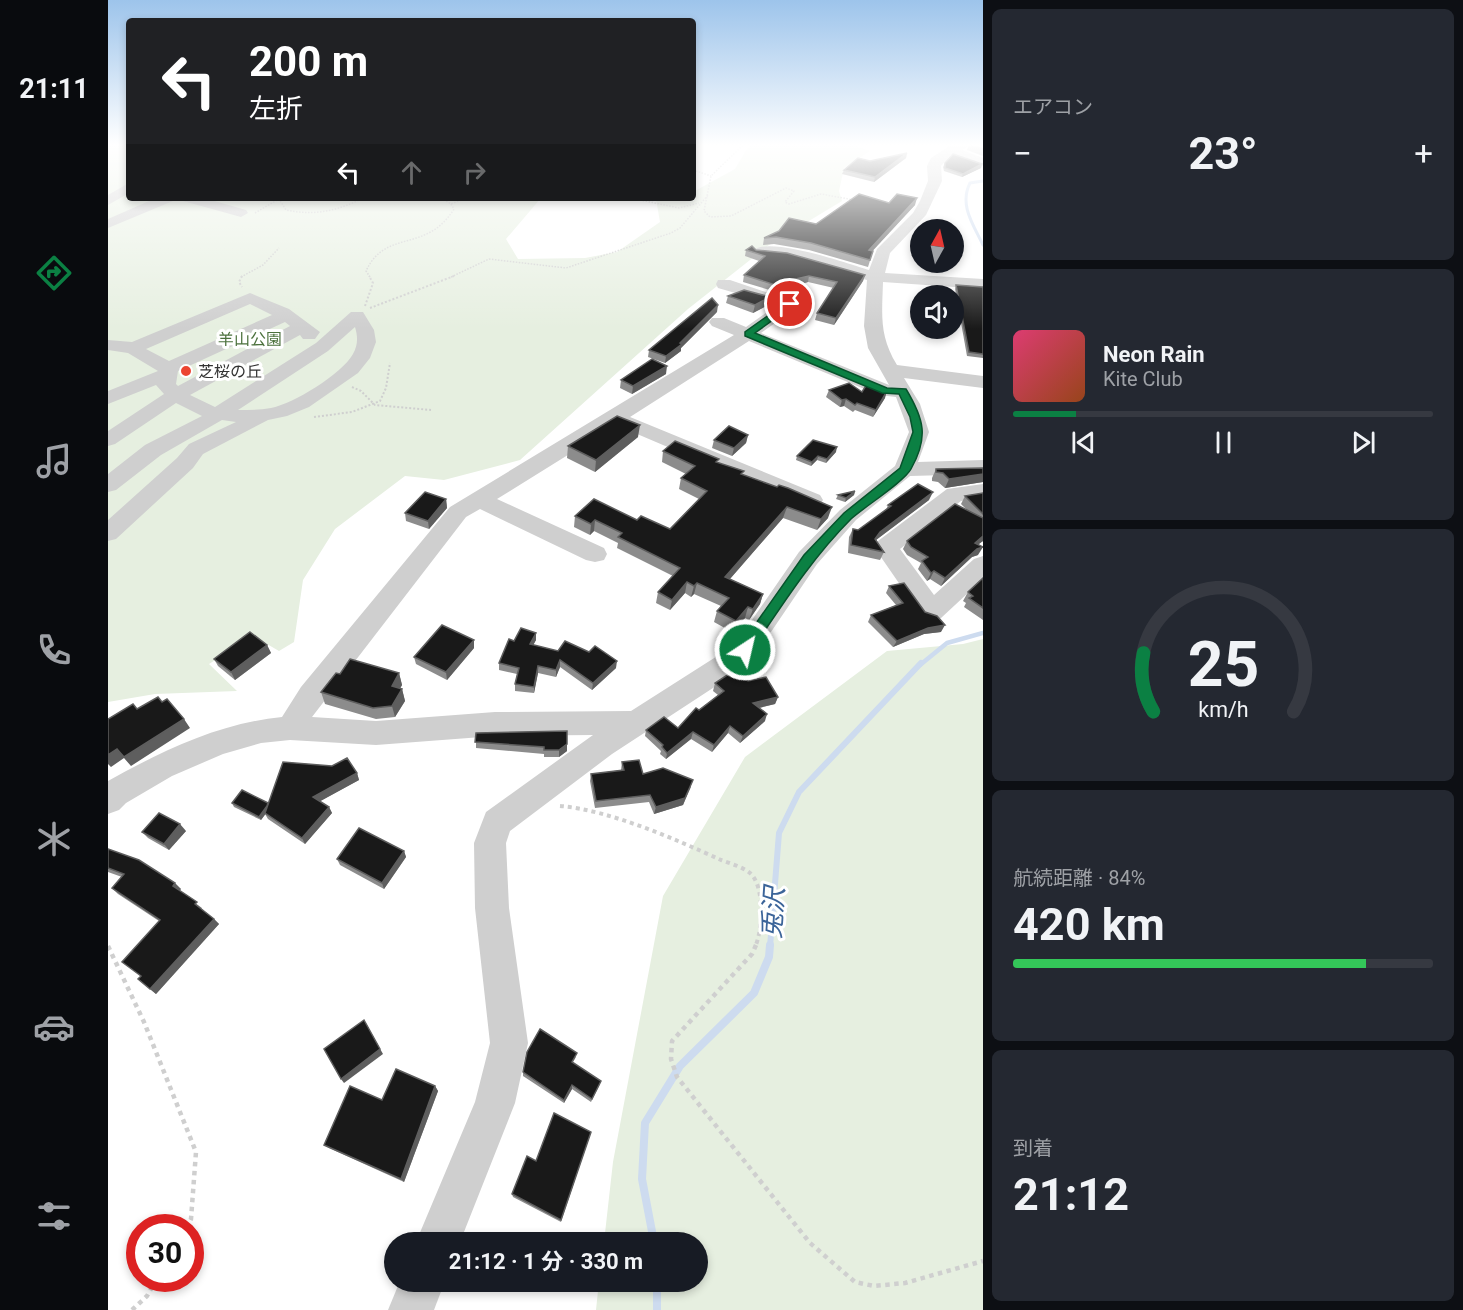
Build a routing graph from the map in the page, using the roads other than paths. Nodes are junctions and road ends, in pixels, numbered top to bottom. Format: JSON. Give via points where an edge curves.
{"nodes":[{"id":1,"x":149,"y":206,"type":"edge"},
{"id":2,"x":216,"y":206,"type":"edge"},
{"id":3,"x":923,"y":206,"type":"edge"},
{"id":4,"x":246,"y":215,"type":"road end"},
{"id":5,"x":108,"y":224,"type":"edge"},
{"id":6,"x":762,"y":251,"type":"edge"},
{"id":7,"x":875,"y":277,"type":"junction"},
{"id":8,"x":724,"y":284,"type":"dead end"},
{"id":9,"x":983,"y":284,"type":"edge"},
{"id":10,"x":283,"y":313,"type":"junction"},
{"id":11,"x":718,"y":321,"type":"dead end"},
{"id":12,"x":303,"y":326,"type":"junction"},
{"id":13,"x":748,"y":334,"type":"junction"},
{"id":14,"x":108,"y":345,"type":"edge"},
{"id":15,"x":322,"y":347,"type":"junction"},
{"id":16,"x":134,"y":348,"type":"junction"},
{"id":17,"x":890,"y":370,"type":"junction"},
{"id":18,"x":169,"y":371,"type":"junction"},
{"id":19,"x":983,"y":382,"type":"edge"},
{"id":20,"x":902,"y":391,"type":"junction"},
{"id":21,"x":175,"y":395,"type":"junction"},
{"id":22,"x":108,"y":399,"type":"edge"},
{"id":23,"x":262,"y":414,"type":"junction"},
{"id":24,"x":213,"y":415,"type":"junction"},
{"id":25,"x":614,"y":417,"type":"junction"},
{"id":26,"x":108,"y":440,"type":"edge"},
{"id":27,"x":975,"y":467,"type":"edge"},
{"id":28,"x":117,"y":468,"type":"edge"},
{"id":29,"x":905,"y":470,"type":"junction"},
{"id":30,"x":983,"y":483,"type":"edge"},
{"id":31,"x":108,"y":484,"type":"edge"},
{"id":32,"x":108,"y":490,"type":"edge"},
{"id":33,"x":983,"y":491,"type":"edge"},
{"id":34,"x":478,"y":499,"type":"junction"},
{"id":35,"x":146,"y":500,"type":"junction"},
{"id":36,"x":848,"y":515,"type":"junction"},
{"id":37,"x":108,"y":533,"type":"edge"},
{"id":38,"x":595,"y":554,"type":"dead end"},
{"id":39,"x":983,"y":565,"type":"edge"},
{"id":40,"x":638,"y":723,"type":"junction"},
{"id":41,"x":290,"y":728,"type":"junction"},
{"id":42,"x":110,"y":795,"type":"edge"},
{"id":43,"x":442,"y":1232,"type":"edge"},
{"id":44,"x":418,"y":1292,"type":"edge"},
{"id":45,"x":411,"y":1310,"type":"edge"}],
"edges":[{"from":1,"to":5,"type":"street"},
{"from":2,"to":4,"type":"street"},
{"from":3,"to":7,"type":"street","via":[[883,252]]},
{"from":6,"to":7,"type":"street","via":[[787,252]]},
{"from":7,"to":9,"type":"street"},
{"from":7,"to":17,"type":"street","via":[[873,326],[877,348]]},
{"from":8,"to":13,"type":"street","via":[[796,297]]},
{"from":10,"to":12,"type":"street"},
{"from":10,"to":16,"type":"street","via":[[250,298]]},
{"from":10,"to":18,"type":"street","via":[[278,319]]},
{"from":11,"to":13,"type":"street"},
{"from":12,"to":15,"type":"street","via":[[311,332],[304,341]]},
{"from":12,"to":21,"type":"street"},
{"from":13,"to":20,"type":"street","via":[[886,391]]},
{"from":13,"to":25,"type":"street"},
{"from":14,"to":16,"type":"street"},
{"from":15,"to":23,"type":"street","via":[[357,316],[366,329],[366,346],[350,370],[305,400]]},
{"from":15,"to":24,"type":"street","via":[[230,408]]},
{"from":16,"to":18,"type":"street"},
{"from":17,"to":19,"type":"street"},
{"from":17,"to":20,"type":"street"},
{"from":18,"to":21,"type":"street","via":[[166,385]]},
{"from":18,"to":22,"type":"street"},
{"from":20,"to":29,"type":"street","via":[[919,432]]},
{"from":21,"to":24,"type":"street"},
{"from":21,"to":26,"type":"street"},
{"from":23,"to":24,"type":"street"},
{"from":23,"to":35,"type":"street","via":[[260,419],[196,449]]},
{"from":24,"to":28,"type":"street"},
{"from":25,"to":34,"type":"street"},
{"from":25,"to":36,"type":"street"},
{"from":27,"to":29,"type":"street"},
{"from":27,"to":30,"type":"street"},
{"from":28,"to":31,"type":"street"},
{"from":29,"to":36,"type":"street"},
{"from":32,"to":35,"type":"street"},
{"from":33,"to":39,"type":"street","via":[[955,494],[886,547],[932,611]]},
{"from":34,"to":38,"type":"street"},
{"from":34,"to":41,"type":"street","via":[[458,512],[421,555]]},
{"from":35,"to":37,"type":"street"},
{"from":36,"to":40,"type":"street","via":[[808,558],[745,650]]},
{"from":40,"to":41,"type":"street","via":[[495,724],[376,733]]},
{"from":40,"to":43,"type":"street","via":[[497,822],[490,843],[492,908],[509,1043],[495,1103]]},
{"from":41,"to":42,"type":"street","via":[[217,743]]},
{"from":44,"to":45,"type":"street"}]}
